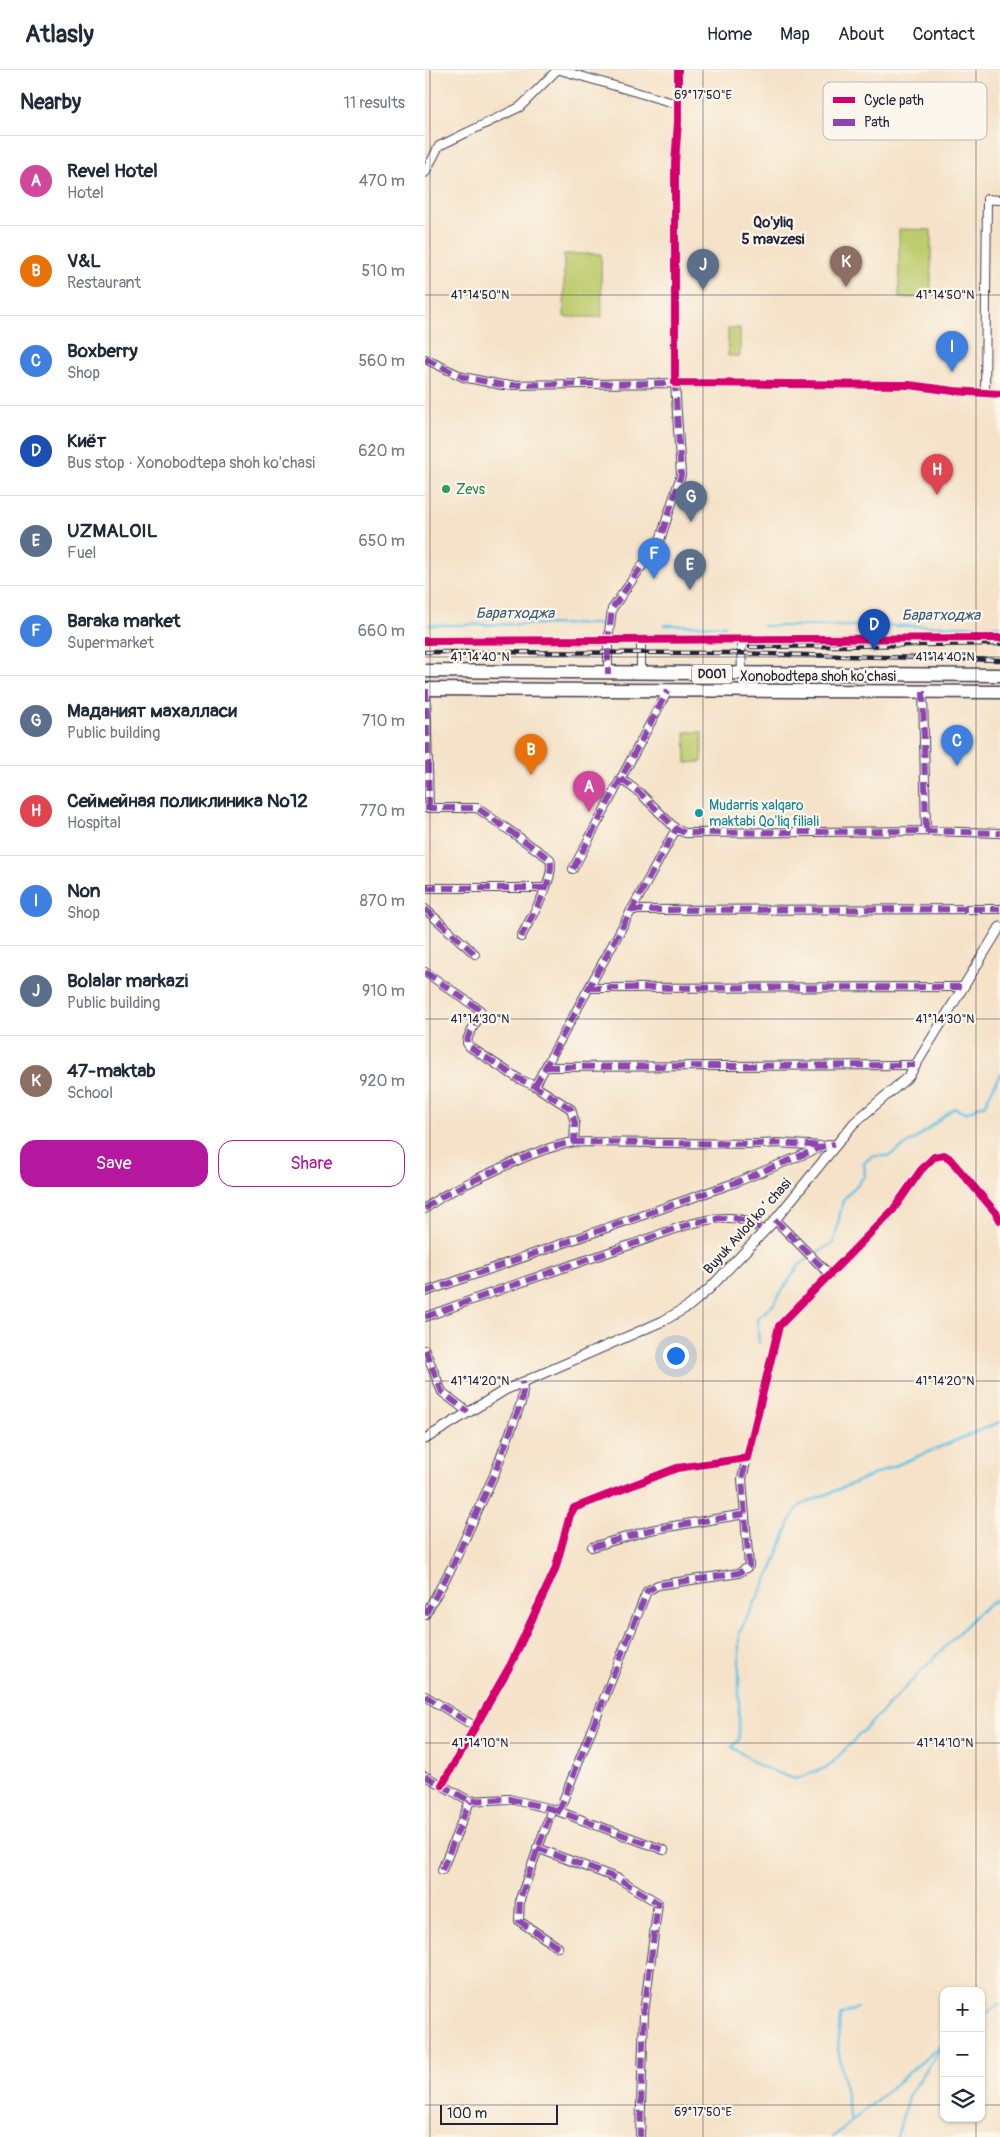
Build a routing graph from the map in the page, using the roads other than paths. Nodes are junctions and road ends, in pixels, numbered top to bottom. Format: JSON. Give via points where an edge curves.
{"nodes":[{"id":1,"x":559,"y":70,"type":"edge"},
{"id":2,"x":678,"y":70,"type":"edge"},
{"id":3,"x":677,"y":104,"type":"junction"},
{"id":4,"x":425,"y":173,"type":"edge"},
{"id":5,"x":1000,"y":200,"type":"edge"},
{"id":6,"x":425,"y":360,"type":"edge"},
{"id":7,"x":675,"y":383,"type":"junction"},
{"id":8,"x":985,"y":393,"type":"junction"},
{"id":9,"x":1000,"y":394,"type":"edge"},
{"id":10,"x":1000,"y":638,"type":"edge"},
{"id":11,"x":741,"y":640,"type":"junction"},
{"id":12,"x":425,"y":641,"type":"edge"},
{"id":13,"x":608,"y":641,"type":"junction"},
{"id":14,"x":641,"y":641,"type":"junction"},
{"id":15,"x":425,"y":671,"type":"edge"},
{"id":16,"x":641,"y":673,"type":"junction"},
{"id":17,"x":608,"y":674,"type":"junction"},
{"id":18,"x":741,"y":674,"type":"junction"},
{"id":19,"x":817,"y":675,"type":"junction"},
{"id":20,"x":1000,"y":675,"type":"edge"},
{"id":21,"x":425,"y":689,"type":"edge"},
{"id":22,"x":668,"y":690,"type":"junction"},
{"id":23,"x":816,"y":691,"type":"junction"},
{"id":24,"x":923,"y":691,"type":"junction"},
{"id":25,"x":1000,"y":692,"type":"edge"},
{"id":26,"x":621,"y":779,"type":"junction"},
{"id":27,"x":427,"y":808,"type":"edge"},
{"id":28,"x":676,"y":829,"type":"junction"},
{"id":29,"x":926,"y":831,"type":"junction"},
{"id":30,"x":1000,"y":833,"type":"edge"},
{"id":31,"x":573,"y":869,"type":"dead end"},
{"id":32,"x":425,"y":888,"type":"edge"},
{"id":33,"x":546,"y":888,"type":"junction"},
{"id":34,"x":425,"y":909,"type":"edge"},
{"id":35,"x":1000,"y":909,"type":"edge"},
{"id":36,"x":631,"y":910,"type":"junction"},
{"id":37,"x":1000,"y":927,"type":"edge"},
{"id":38,"x":521,"y":937,"type":"dead end"},
{"id":39,"x":475,"y":954,"type":"dead end"},
{"id":40,"x":425,"y":972,"type":"edge"},
{"id":41,"x":962,"y":987,"type":"junction"},
{"id":42,"x":589,"y":988,"type":"junction"},
{"id":43,"x":915,"y":1065,"type":"junction"},
{"id":44,"x":546,"y":1067,"type":"junction"},
{"id":45,"x":535,"y":1086,"type":"junction"},
{"id":46,"x":574,"y":1142,"type":"junction"},
{"id":47,"x":835,"y":1144,"type":"junction"},
{"id":48,"x":824,"y":1146,"type":"junction"},
{"id":49,"x":425,"y":1209,"type":"edge"},
{"id":50,"x":999,"y":1215,"type":"edge"},
{"id":51,"x":775,"y":1220,"type":"junction"},
{"id":52,"x":764,"y":1231,"type":"junction"},
{"id":53,"x":830,"y":1275,"type":"junction"},
{"id":54,"x":425,"y":1292,"type":"edge"},
{"id":55,"x":425,"y":1317,"type":"edge"},
{"id":56,"x":425,"y":1350,"type":"edge"},
{"id":57,"x":522,"y":1382,"type":"junction"},
{"id":58,"x":468,"y":1412,"type":"junction"},
{"id":59,"x":425,"y":1439,"type":"edge"},
{"id":60,"x":747,"y":1458,"type":"junction"},
{"id":61,"x":745,"y":1514,"type":"junction"},
{"id":62,"x":592,"y":1547,"type":"dead end"},
{"id":63,"x":425,"y":1615,"type":"edge"},
{"id":64,"x":425,"y":1696,"type":"edge"},
{"id":65,"x":474,"y":1726,"type":"junction"},
{"id":66,"x":425,"y":1776,"type":"edge"},
{"id":67,"x":442,"y":1784,"type":"junction"},
{"id":68,"x":470,"y":1801,"type":"junction"},
{"id":69,"x":555,"y":1810,"type":"junction"},
{"id":70,"x":537,"y":1848,"type":"junction"},
{"id":71,"x":664,"y":1850,"type":"dead end"},
{"id":72,"x":442,"y":1870,"type":"dead end"},
{"id":73,"x":558,"y":1947,"type":"dead end"},
{"id":74,"x":640,"y":2137,"type":"edge"}],
"edges":[{"from":1,"to":3,"type":"street"},
{"from":1,"to":4,"type":"street","via":[[520,107],[439,146]]},
{"from":2,"to":3,"type":"street"},
{"from":3,"to":7,"type":"street"},
{"from":5,"to":8,"type":"street","via":[[987,199]]},
{"from":6,"to":7,"type":"street","via":[[463,377],[502,385]]},
{"from":7,"to":8,"type":"street","via":[[909,385]]},
{"from":7,"to":13,"type":"street","via":[[681,475],[660,540],[612,609]]},
{"from":8,"to":9,"type":"street"},
{"from":10,"to":11,"type":"street"},
{"from":11,"to":14,"type":"street"},
{"from":11,"to":18,"type":"street"},
{"from":12,"to":13,"type":"street"},
{"from":13,"to":14,"type":"street"},
{"from":13,"to":17,"type":"street"},
{"from":14,"to":16,"type":"street"},
{"from":15,"to":17,"type":"highway","name":"Xonobodtepa shoh ko'chasi","number":"D001"},
{"from":16,"to":17,"type":"highway","name":"Xonobodtepa shoh ko'chasi","number":"D001"},
{"from":16,"to":18,"type":"highway","name":"Xonobodtepa shoh ko'chasi","number":"D001"},
{"from":18,"to":19,"type":"highway","name":"Xonobodtepa shoh ko'chasi","number":"D001"},
{"from":19,"to":20,"type":"highway","name":"Xonobodtepa shoh ko'chasi","number":"D001"},
{"from":19,"to":23,"type":"highway"},
{"from":21,"to":22,"type":"highway","name":"Xonobodtepa shoh ko'chasi","number":"D001"},
{"from":21,"to":27,"type":"street"},
{"from":22,"to":23,"type":"highway","name":"Xonobodtepa shoh ko'chasi","number":"D001"},
{"from":22,"to":26,"type":"street"},
{"from":23,"to":24,"type":"highway","name":"Xonobodtepa shoh ko'chasi","number":"D001"},
{"from":24,"to":25,"type":"highway","name":"Xonobodtepa shoh ko'chasi","number":"D001"},
{"from":24,"to":29,"type":"street"},
{"from":26,"to":28,"type":"street"},
{"from":26,"to":31,"type":"street"},
{"from":27,"to":33,"type":"street","via":[[477,808],[551,860]]},
{"from":28,"to":29,"type":"street","via":[[685,833]]},
{"from":28,"to":36,"type":"street"},
{"from":29,"to":30,"type":"street"},
{"from":32,"to":33,"type":"street"},
{"from":33,"to":38,"type":"street"},
{"from":34,"to":39,"type":"street"},
{"from":35,"to":36,"type":"street"},
{"from":36,"to":42,"type":"street"},
{"from":37,"to":41,"type":"street","name":"Buyuk Avlod koʻchasi"},
{"from":40,"to":45,"type":"street","via":[[480,1010],[468,1037],[470,1047]]},
{"from":41,"to":42,"type":"street"},
{"from":41,"to":43,"type":"street","name":"Buyuk Avlod koʻchasi"},
{"from":42,"to":44,"type":"street"},
{"from":43,"to":44,"type":"street"},
{"from":43,"to":47,"type":"street","name":"Buyuk Avlod koʻchasi","via":[[909,1076],[853,1123]]},
{"from":44,"to":45,"type":"street"},
{"from":45,"to":46,"type":"street","via":[[571,1109],[575,1124]]},
{"from":46,"to":48,"type":"street"},
{"from":46,"to":49,"type":"street","via":[[519,1159],[437,1198]]},
{"from":47,"to":48,"type":"street"},
{"from":47,"to":51,"type":"street","name":"Buyuk Avlod koʻchasi"},
{"from":48,"to":54,"type":"street","via":[[737,1182]]},
{"from":50,"to":53,"type":"street","via":[[949,1158],[939,1155],[921,1170],[893,1210]]},
{"from":51,"to":52,"type":"street","name":"Buyuk Avlod koʻchasi"},
{"from":51,"to":53,"type":"street"},
{"from":52,"to":55,"type":"street","via":[[755,1224],[738,1219],[699,1222]]},
{"from":52,"to":57,"type":"street","name":"Buyuk Avlod koʻchasi","via":[[709,1289],[677,1314]]},
{"from":53,"to":60,"type":"street","via":[[779,1326]]},
{"from":56,"to":58,"type":"street","via":[[442,1392]]},
{"from":57,"to":58,"type":"street","name":"Buyuk Avlod koʻchasi"},
{"from":57,"to":63,"type":"street","via":[[521,1403],[494,1475],[452,1567]]},
{"from":58,"to":59,"type":"street","name":"Buyuk Avlod koʻchasi"},
{"from":60,"to":61,"type":"street","via":[[742,1480]]},
{"from":60,"to":65,"type":"street","via":[[677,1468],[574,1508],[555,1570],[511,1664]]},
{"from":61,"to":62,"type":"street","via":[[650,1530]]},
{"from":61,"to":69,"type":"street","via":[[750,1561],[745,1571],[659,1585],[647,1591],[570,1786]]},
{"from":64,"to":65,"type":"street"},
{"from":65,"to":67,"type":"street"},
{"from":66,"to":67,"type":"street"},
{"from":67,"to":68,"type":"street"},
{"from":68,"to":69,"type":"street","via":[[509,1799]]},
{"from":68,"to":72,"type":"street"},
{"from":69,"to":70,"type":"street"},
{"from":69,"to":71,"type":"street"},
{"from":70,"to":73,"type":"street","via":[[520,1899],[519,1921]]},
{"from":70,"to":74,"type":"street","via":[[619,1879],[658,1903],[644,2013]]}]}
